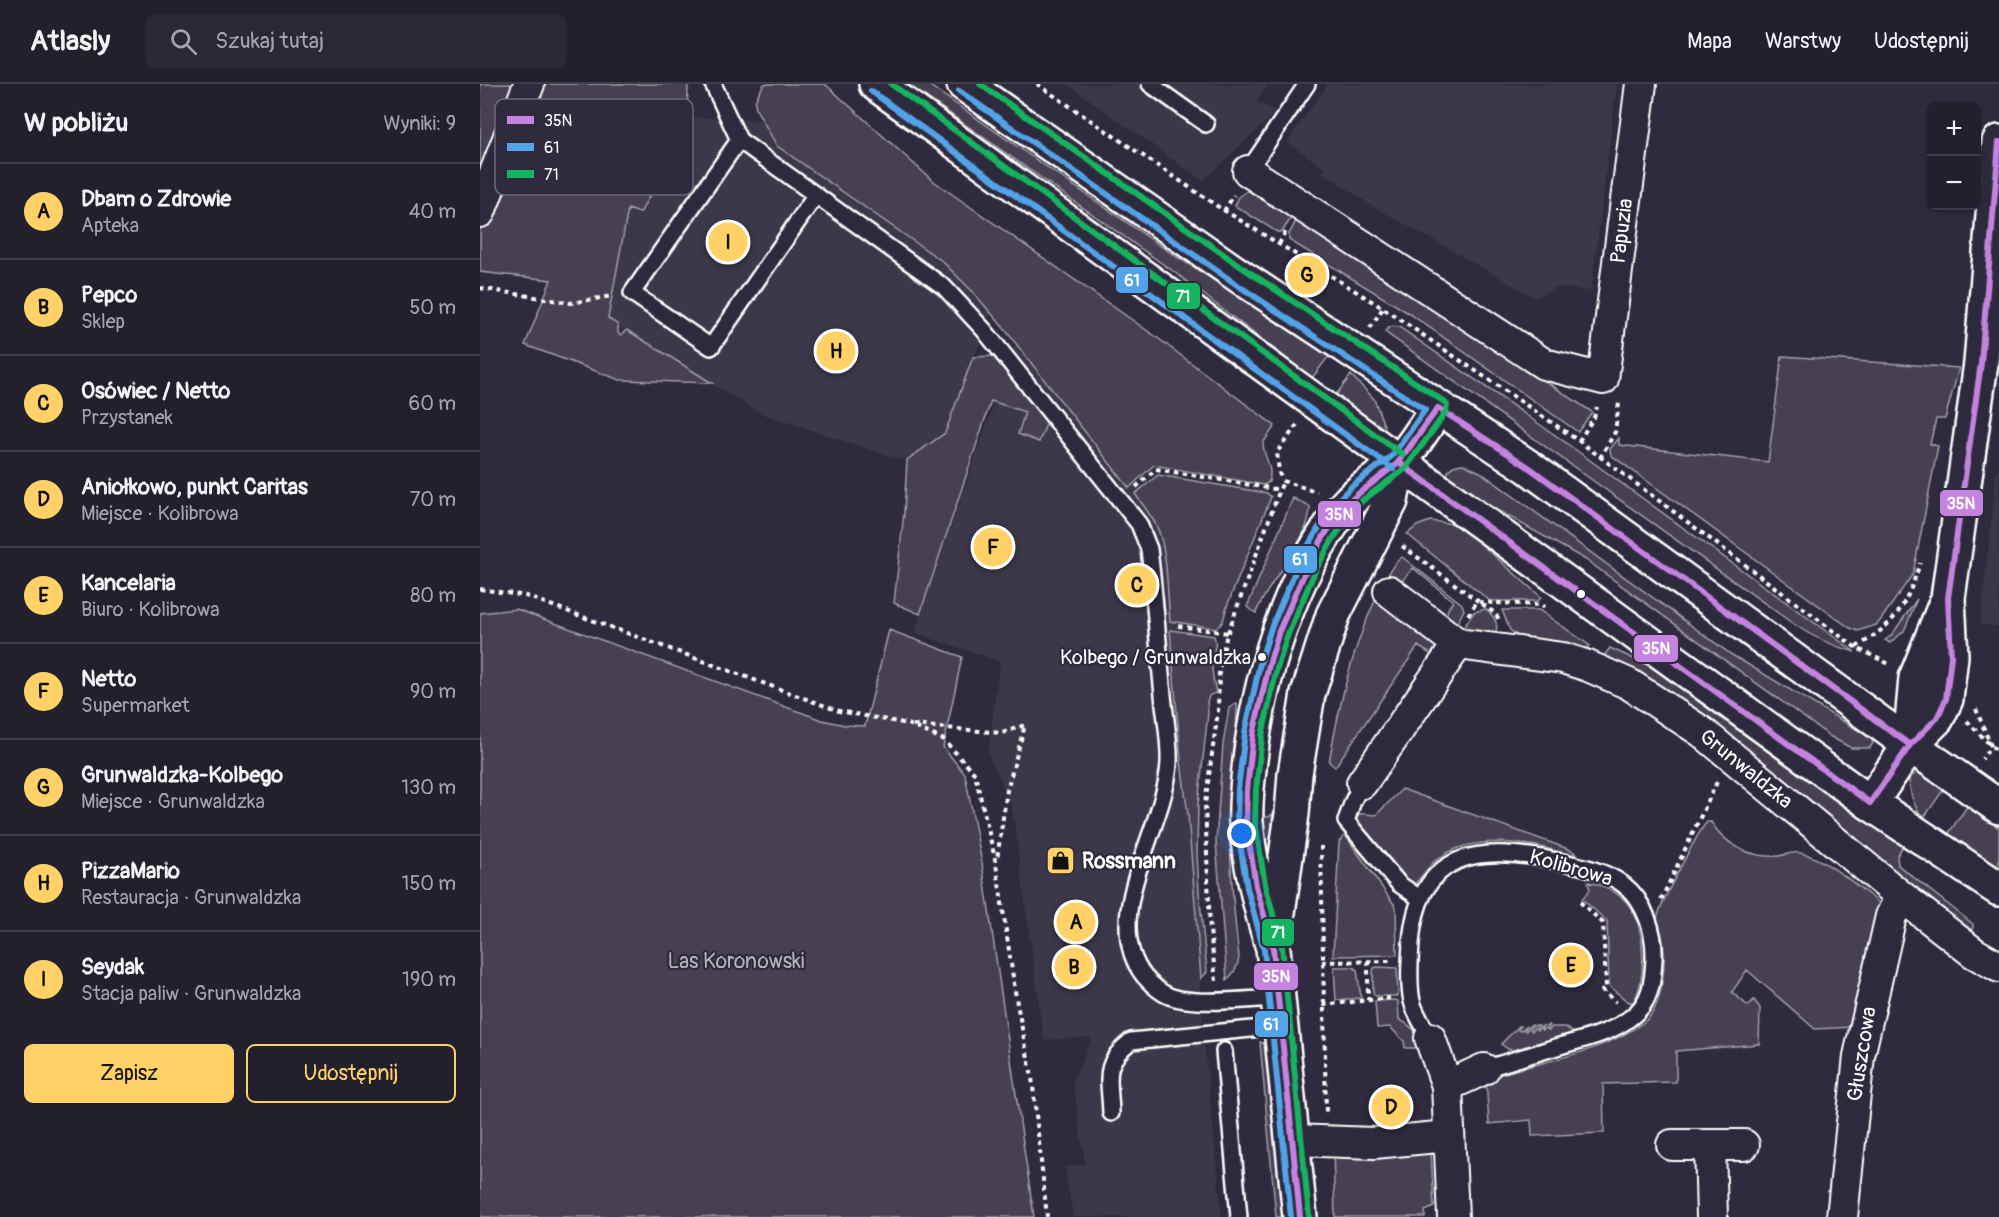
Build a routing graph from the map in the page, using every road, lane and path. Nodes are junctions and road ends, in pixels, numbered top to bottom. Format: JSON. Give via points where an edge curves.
{"nodes":[{"id":1,"x":529,"y":84,"type":"edge"},
{"id":2,"x":713,"y":84,"type":"edge"},
{"id":3,"x":876,"y":84,"type":"edge"},
{"id":4,"x":964,"y":84,"type":"edge"},
{"id":5,"x":1037,"y":84,"type":"edge"},
{"id":6,"x":1150,"y":84,"type":"edge"},
{"id":7,"x":1307,"y":84,"type":"edge"},
{"id":8,"x":1641,"y":84,"type":"edge"},
{"id":9,"x":523,"y":99,"type":"edge"},
{"id":10,"x":1206,"y":124,"type":"dead end"},
{"id":11,"x":739,"y":140,"type":"junction"},
{"id":12,"x":1999,"y":142,"type":"edge"},
{"id":13,"x":1248,"y":171,"type":"joint"},
{"id":14,"x":495,"y":173,"type":"edge"},
{"id":15,"x":816,"y":195,"type":"junction"},
{"id":16,"x":480,"y":212,"type":"edge"},
{"id":17,"x":480,"y":288,"type":"edge"},
{"id":18,"x":632,"y":293,"type":"junction"},
{"id":19,"x":1603,"y":379,"type":"junction"},
{"id":20,"x":1438,"y":408,"type":"junction"},
{"id":21,"x":1579,"y":441,"type":"junction"},
{"id":22,"x":1600,"y":458,"type":"junction"},
{"id":23,"x":1398,"y":462,"type":"junction"},
{"id":24,"x":1280,"y":490,"type":"dead end"},
{"id":25,"x":1120,"y":500,"type":"junction"},
{"id":26,"x":1400,"y":544,"type":"dead end"},
{"id":27,"x":480,"y":589,"type":"edge"},
{"id":28,"x":1389,"y":591,"type":"dead end"},
{"id":29,"x":1948,"y":598,"type":"junction"},
{"id":30,"x":1478,"y":602,"type":"junction"},
{"id":31,"x":1551,"y":612,"type":"dead end"},
{"id":32,"x":1156,"y":624,"type":"junction"},
{"id":33,"x":1228,"y":633,"type":"dead end"},
{"id":34,"x":1458,"y":644,"type":"junction"},
{"id":35,"x":1507,"y":650,"type":"junction"},
{"id":36,"x":1916,"y":678,"type":"junction"},
{"id":37,"x":1946,"y":699,"type":"junction"},
{"id":38,"x":908,"y":724,"type":"junction"},
{"id":39,"x":1910,"y":745,"type":"junction"},
{"id":40,"x":1999,"y":752,"type":"edge"},
{"id":41,"x":1731,"y":754,"type":"junction"},
{"id":42,"x":1362,"y":783,"type":"joint"},
{"id":43,"x":1870,"y":803,"type":"junction"},
{"id":44,"x":1999,"y":807,"type":"edge"},
{"id":45,"x":996,"y":863,"type":"junction"},
{"id":46,"x":1999,"y":890,"type":"edge"},
{"id":47,"x":1901,"y":896,"type":"junction"},
{"id":48,"x":1421,"y":899,"type":"junction"},
{"id":49,"x":1580,"y":902,"type":"dead end"},
{"id":50,"x":1645,"y":913,"type":"junction"},
{"id":51,"x":1273,"y":948,"type":"junction"},
{"id":52,"x":1368,"y":961,"type":"junction"},
{"id":53,"x":1410,"y":961,"type":"junction"},
{"id":54,"x":1322,"y":962,"type":"dead end"},
{"id":55,"x":1999,"y":967,"type":"edge"},
{"id":56,"x":1604,"y":992,"type":"dead end"},
{"id":57,"x":1323,"y":995,"type":"dead end"},
{"id":58,"x":1411,"y":996,"type":"junction"},
{"id":59,"x":1368,"y":1000,"type":"junction"},
{"id":60,"x":1323,"y":1005,"type":"junction"},
{"id":61,"x":1279,"y":1012,"type":"junction"},
{"id":62,"x":1430,"y":1038,"type":"joint"},
{"id":63,"x":1224,"y":1051,"type":"dead end"},
{"id":64,"x":1484,"y":1069,"type":"joint"},
{"id":65,"x":1447,"y":1086,"type":"junction"},
{"id":66,"x":1111,"y":1113,"type":"dead end"},
{"id":67,"x":1448,"y":1136,"type":"junction"},
{"id":68,"x":1292,"y":1140,"type":"junction"},
{"id":69,"x":1327,"y":1140,"type":"junction"},
{"id":70,"x":1672,"y":1145,"type":"dead end"},
{"id":71,"x":1710,"y":1145,"type":"junction"},
{"id":72,"x":1744,"y":1145,"type":"dead end"},
{"id":73,"x":1047,"y":1217,"type":"edge"},
{"id":74,"x":1239,"y":1217,"type":"edge"},
{"id":75,"x":1300,"y":1217,"type":"edge"},
{"id":76,"x":1453,"y":1217,"type":"edge"},
{"id":77,"x":1712,"y":1217,"type":"edge"},
{"id":78,"x":1842,"y":1217,"type":"edge"}],
"edges":[{"from":1,"to":9,"type":"street"},
{"from":2,"to":11,"type":"lane"},
{"from":3,"to":23,"type":"main road","name":"Grunwaldzka"},
{"from":4,"to":20,"type":"main road","via":[[1241,277]]},
{"from":5,"to":21,"type":"path","via":[[1217,206],[1383,308]]},
{"from":6,"to":10,"type":"lane"},
{"from":7,"to":13,"type":"lane"},
{"from":8,"to":19,"type":"street","name":"Papuzia"},
{"from":11,"to":15,"type":"lane"},
{"from":11,"to":18,"type":"lane"},
{"from":12,"to":29,"type":"main road","via":[[1981,363]]},
{"from":13,"to":19,"type":"street","via":[[1544,364]]},
{"from":14,"to":16,"type":"street"},
{"from":15,"to":18,"type":"lane","via":[[711,347]]},
{"from":15,"to":25,"type":"lane","via":[[944,286]]},
{"from":17,"to":18,"type":"path","via":[[571,303]]},
{"from":19,"to":21,"type":"path","via":[[1594,417]]},
{"from":19,"to":22,"type":"path","via":[[1621,383],[1615,432]]},
{"from":20,"to":23,"type":"main road"},
{"from":20,"to":39,"type":"main road","via":[[1527,466]]},
{"from":21,"to":22,"type":"path"},
{"from":22,"to":36,"type":"path","via":[[1855,647]]},
{"from":23,"to":43,"type":"main road","name":"Grunwaldzka"},
{"from":23,"to":51,"type":"main road","via":[[1391,501],[1333,615],[1308,694]]},
{"from":23,"to":51,"type":"main road","via":[[1361,488],[1345,507],[1312,556],[1275,640],[1253,731],[1246,803],[1260,908]]},
{"from":24,"to":25,"type":"path","via":[[1156,469]]},
{"from":25,"to":32,"type":"lane","via":[[1139,524],[1149,549]]},
{"from":26,"to":30,"type":"path"},
{"from":27,"to":38,"type":"path","via":[[526,596],[839,711]]},
{"from":28,"to":34,"type":"street"},
{"from":29,"to":36,"type":"main road"},
{"from":29,"to":37,"type":"main road","via":[[1951,656]]},
{"from":30,"to":31,"type":"path","via":[[1541,605]]},
{"from":30,"to":34,"type":"path","via":[[1459,628]]},
{"from":30,"to":35,"type":"path","via":[[1496,614]]},
{"from":32,"to":33,"type":"path"},
{"from":32,"to":61,"type":"lane","via":[[1169,762],[1163,798],[1130,900],[1130,951],[1152,986],[1169,996]]},
{"from":34,"to":35,"type":"street","name":"Grunwaldzka"},
{"from":34,"to":42,"type":"street"},
{"from":35,"to":41,"type":"street","name":"Grunwaldzka","via":[[1563,658],[1629,684]]},
{"from":36,"to":39,"type":"main road"},
{"from":37,"to":39,"type":"main road","via":[[1937,718]]},
{"from":37,"to":40,"type":"path"},
{"from":38,"to":45,"type":"path","via":[[944,740],[975,774]]},
{"from":38,"to":45,"type":"path","via":[[1002,733],[1025,725],[1007,790]]},
{"from":39,"to":43,"type":"main road"},
{"from":39,"to":44,"type":"main road"},
{"from":41,"to":47,"type":"street","name":"Grunwaldzka"},
{"from":41,"to":50,"type":"path","via":[[1661,900]]},
{"from":42,"to":48,"type":"lane","via":[[1346,821],[1399,884]]},
{"from":43,"to":46,"type":"main road","name":"Grunwaldzka"},
{"from":45,"to":73,"type":"path","via":[[1032,1077]]},
{"from":47,"to":55,"type":"street","name":"Grunwaldzka","via":[[1974,953]]},
{"from":47,"to":78,"type":"street","name":"Głuszcowa","via":[[1891,916],[1859,1056]]},
{"from":48,"to":50,"type":"lane","name":"Kolibrowa","via":[[1437,875],[1466,856],[1517,854],[1563,862],[1612,877],[1641,902]]},
{"from":48,"to":53,"type":"lane","name":"Kolibrowa","via":[[1413,920]]},
{"from":49,"to":56,"type":"path","via":[[1603,923]]},
{"from":50,"to":64,"type":"lane","name":"Kolibrowa","via":[[1653,938],[1654,969],[1648,998],[1640,1010],[1617,1027]]},
{"from":51,"to":61,"type":"main road"},
{"from":52,"to":53,"type":"path"},
{"from":52,"to":54,"type":"path"},
{"from":52,"to":59,"type":"path"},
{"from":53,"to":58,"type":"lane","name":"Kolibrowa"},
{"from":57,"to":60,"type":"path"},
{"from":58,"to":59,"type":"path"},
{"from":58,"to":62,"type":"lane","name":"Kolibrowa"},
{"from":59,"to":60,"type":"path"},
{"from":60,"to":69,"type":"path"},
{"from":61,"to":66,"type":"lane","via":[[1131,1041],[1109,1065]]},
{"from":61,"to":68,"type":"main road"},
{"from":62,"to":65,"type":"street","name":"Kolibrowa"},
{"from":63,"to":74,"type":"lane"},
{"from":64,"to":65,"type":"street","name":"Kolibrowa"},
{"from":65,"to":67,"type":"street","name":"Kolibrowa"},
{"from":67,"to":69,"type":"street","via":[[1374,1143]]},
{"from":67,"to":76,"type":"street","name":"Kolibrowa"},
{"from":68,"to":69,"type":"street"},
{"from":68,"to":75,"type":"main road"},
{"from":70,"to":71,"type":"street"},
{"from":71,"to":72,"type":"street"},
{"from":71,"to":77,"type":"street"}]}
